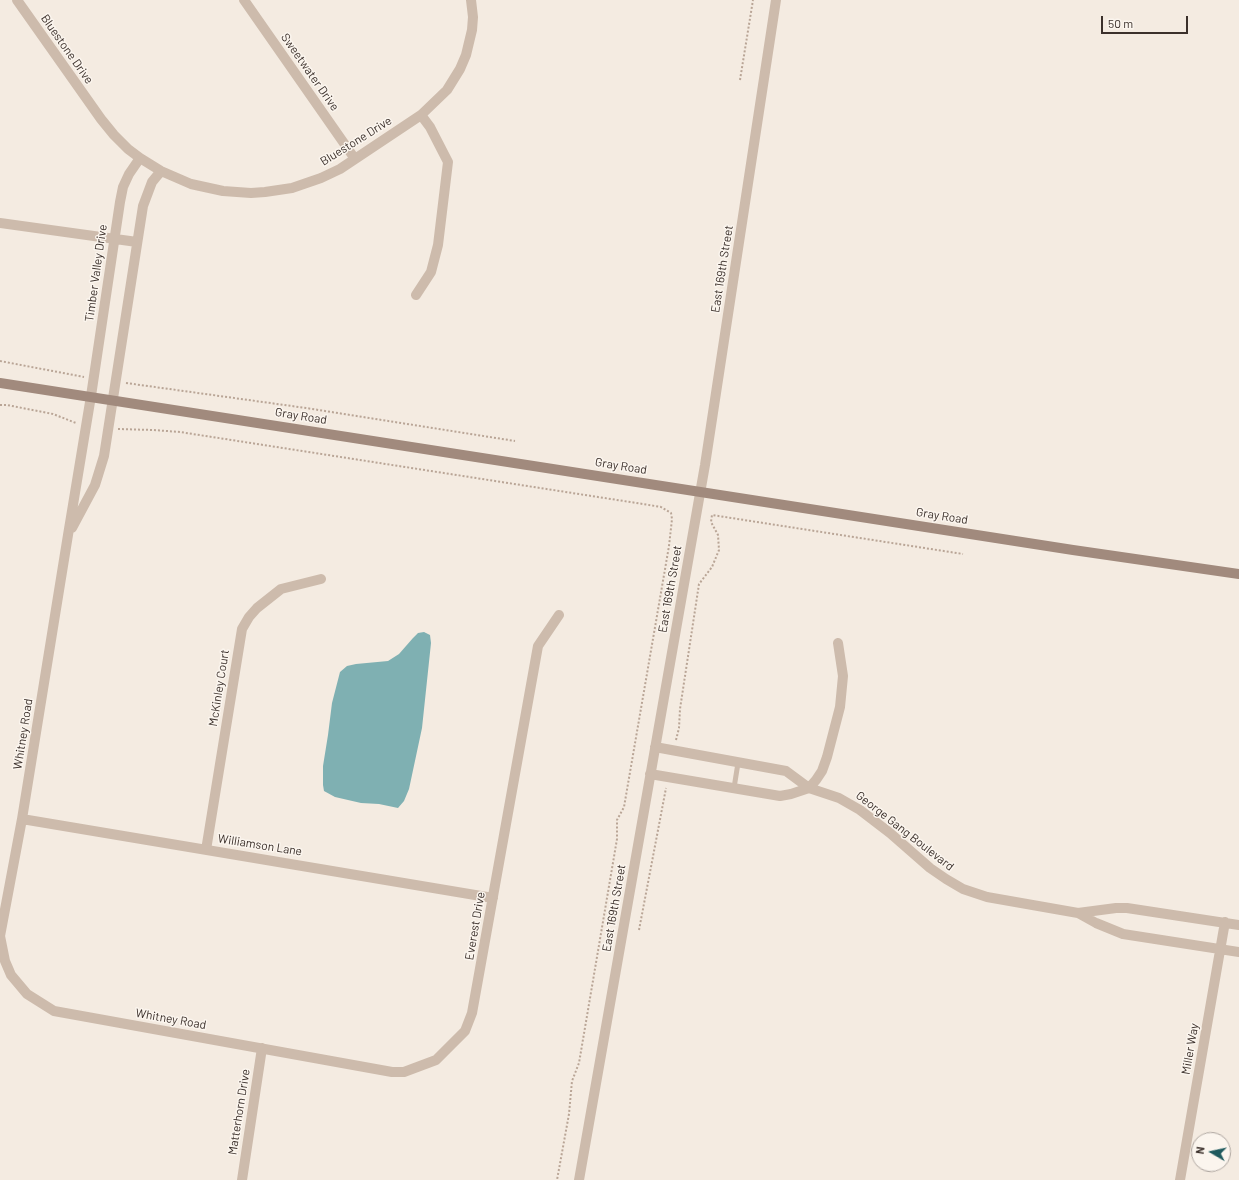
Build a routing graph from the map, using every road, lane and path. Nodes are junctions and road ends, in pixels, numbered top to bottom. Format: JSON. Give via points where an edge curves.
{"nodes":[{"id":1,"x":17,"y":0,"type":"edge"},
{"id":2,"x":244,"y":0,"type":"edge"},
{"id":3,"x":471,"y":0,"type":"edge"},
{"id":4,"x":753,"y":0,"type":"edge"},
{"id":5,"x":776,"y":0,"type":"edge"},
{"id":6,"x":740,"y":80,"type":"dead end"},
{"id":7,"x":421,"y":115,"type":"junction"},
{"id":8,"x":140,"y":158,"type":"junction"},
{"id":9,"x":355,"y":159,"type":"junction"},
{"id":10,"x":161,"y":171,"type":"junction"},
{"id":11,"x":0,"y":223,"type":"edge"},
{"id":12,"x":114,"y":239,"type":"junction"},
{"id":13,"x":137,"y":242,"type":"junction"},
{"id":14,"x":416,"y":295,"type":"dead end"},
{"id":15,"x":0,"y":361,"type":"edge"},
{"id":16,"x":94,"y":379,"type":"junction"},
{"id":17,"x":116,"y":381,"type":"junction"},
{"id":18,"x":0,"y":383,"type":"edge"},
{"id":19,"x":91,"y":396,"type":"junction"},
{"id":20,"x":113,"y":400,"type":"junction"},
{"id":21,"x":0,"y":405,"type":"edge"},
{"id":22,"x":87,"y":423,"type":"junction"},
{"id":23,"x":108,"y":427,"type":"junction"},
{"id":24,"x":515,"y":441,"type":"dead end"},
{"id":25,"x":700,"y":491,"type":"junction"},
{"id":26,"x":68,"y":535,"type":"junction"},
{"id":27,"x":963,"y":554,"type":"dead end"},
{"id":28,"x":1239,"y":574,"type":"edge"},
{"id":29,"x":322,"y":579,"type":"dead end"},
{"id":30,"x":559,"y":615,"type":"dead end"},
{"id":31,"x":838,"y":643,"type":"dead end"},
{"id":32,"x":655,"y":747,"type":"junction"},
{"id":33,"x":674,"y":751,"type":"junction"},
{"id":34,"x":738,"y":763,"type":"junction"},
{"id":35,"x":650,"y":774,"type":"junction"},
{"id":36,"x":668,"y":777,"type":"junction"},
{"id":37,"x":734,"y":788,"type":"junction"},
{"id":38,"x":809,"y":788,"type":"junction"},
{"id":39,"x":22,"y":819,"type":"junction"},
{"id":40,"x":206,"y":850,"type":"junction"},
{"id":41,"x":493,"y":898,"type":"junction"},
{"id":42,"x":1078,"y":913,"type":"junction"},
{"id":43,"x":1225,"y":922,"type":"junction"},
{"id":44,"x":1239,"y":925,"type":"edge"},
{"id":45,"x":639,"y":930,"type":"dead end"},
{"id":46,"x":0,"y":936,"type":"edge"},
{"id":47,"x":1221,"y":949,"type":"junction"},
{"id":48,"x":1239,"y":952,"type":"edge"},
{"id":49,"x":262,"y":1048,"type":"junction"},
{"id":50,"x":242,"y":1180,"type":"edge"},
{"id":51,"x":556,"y":1180,"type":"edge"},
{"id":52,"x":579,"y":1180,"type":"edge"},
{"id":53,"x":1180,"y":1180,"type":"edge"}],
"edges":[{"from":1,"to":8,"type":"street","name":"Bluestone Drive","via":[[101,119],[114,135]]},
{"from":2,"to":9,"type":"street","name":"Sweetwater Drive"},
{"from":3,"to":7,"type":"street","name":"Bluestone Drive","via":[[472,30],[460,69],[447,90]]},
{"from":4,"to":6,"type":"path"},
{"from":5,"to":25,"type":"street","name":"East 169th Street"},
{"from":7,"to":9,"type":"street","name":"Bluestone Drive"},
{"from":7,"to":14,"type":"street","via":[[448,162],[438,245],[431,272]]},
{"from":8,"to":10,"type":"street","name":"Bluestone Drive"},
{"from":8,"to":12,"type":"street","name":"Timber Valley Drive","via":[[123,187]]},
{"from":9,"to":10,"type":"street","name":"Bluestone Drive","via":[[321,178],[292,188],[265,192],[238,193],[208,188]]},
{"from":10,"to":13,"type":"street","via":[[148,191]]},
{"from":11,"to":12,"type":"street"},
{"from":12,"to":13,"type":"street"},
{"from":12,"to":16,"type":"street","name":"Timber Valley Drive"},
{"from":13,"to":17,"type":"street"},
{"from":15,"to":16,"type":"path"},
{"from":16,"to":19,"type":"street","name":"Timber Valley Drive"},
{"from":17,"to":20,"type":"street"},
{"from":17,"to":24,"type":"path"},
{"from":18,"to":19,"type":"street","name":"Gray Road"},
{"from":19,"to":20,"type":"street","name":"Gray Road"},
{"from":19,"to":22,"type":"street","name":"Whitney Road"},
{"from":20,"to":23,"type":"street","name":"Whitney Road"},
{"from":20,"to":25,"type":"street","name":"Gray Road"},
{"from":21,"to":22,"type":"path","via":[[53,414],[74,423]]},
{"from":22,"to":26,"type":"street","name":"Whitney Road"},
{"from":23,"to":26,"type":"street","name":"Whitney Road","via":[[104,456],[95,485]]},
{"from":23,"to":51,"type":"path","via":[[180,432],[643,504],[661,507],[671,513],[668,554],[624,807],[617,820],[616,847]]},
{"from":25,"to":28,"type":"street","name":"Gray Road"},
{"from":25,"to":32,"type":"street","name":"East 169th Street"},
{"from":26,"to":39,"type":"street","name":"Whitney Road"},
{"from":27,"to":33,"type":"path","via":[[712,515],[711,522],[718,535],[719,550],[712,568],[699,584]]},
{"from":29,"to":40,"type":"street","name":"McKinley Court","via":[[281,589],[257,608],[242,629]]},
{"from":30,"to":41,"type":"street","name":"Everest Drive","via":[[538,646]]},
{"from":31,"to":38,"type":"street","via":[[843,676],[840,707],[827,757],[816,780]]},
{"from":32,"to":33,"type":"street","name":"George Gang Boulevard"},
{"from":32,"to":35,"type":"street","name":"East 169th Street"},
{"from":33,"to":34,"type":"street","name":"George Gang Boulevard"},
{"from":34,"to":37,"type":"lane"},
{"from":34,"to":38,"type":"street","name":"George Gang Boulevard","via":[[786,771]]},
{"from":35,"to":36,"type":"street"},
{"from":35,"to":52,"type":"street","name":"East 169th Street"},
{"from":36,"to":37,"type":"street"},
{"from":36,"to":45,"type":"path"},
{"from":37,"to":38,"type":"street","via":[[780,796]]},
{"from":38,"to":42,"type":"street","name":"George Gang Boulevard","via":[[839,798],[860,810],[930,868],[963,889],[994,899]]},
{"from":39,"to":40,"type":"street","name":"Williamson Lane"},
{"from":39,"to":46,"type":"street","name":"Whitney Road"},
{"from":40,"to":41,"type":"street","name":"Williamson Lane"},
{"from":41,"to":49,"type":"street","name":"Everest Drive","via":[[472,1013],[465,1031],[436,1060],[404,1072],[392,1072]]},
{"from":42,"to":43,"type":"street","name":"George Gang Boulevard","via":[[1126,908]]},
{"from":42,"to":47,"type":"street","name":"George Gang Boulevard","via":[[1122,934]]},
{"from":43,"to":44,"type":"street","name":"George Gang Boulevard"},
{"from":43,"to":47,"type":"street","name":"Miller Way"},
{"from":46,"to":49,"type":"street","name":"Whitney Road","via":[[11,975],[27,994],[54,1011]]},
{"from":47,"to":48,"type":"street","name":"George Gang Boulevard"},
{"from":47,"to":53,"type":"street","name":"Miller Way"},
{"from":49,"to":50,"type":"street","name":"Matterhorn Drive"}]}
